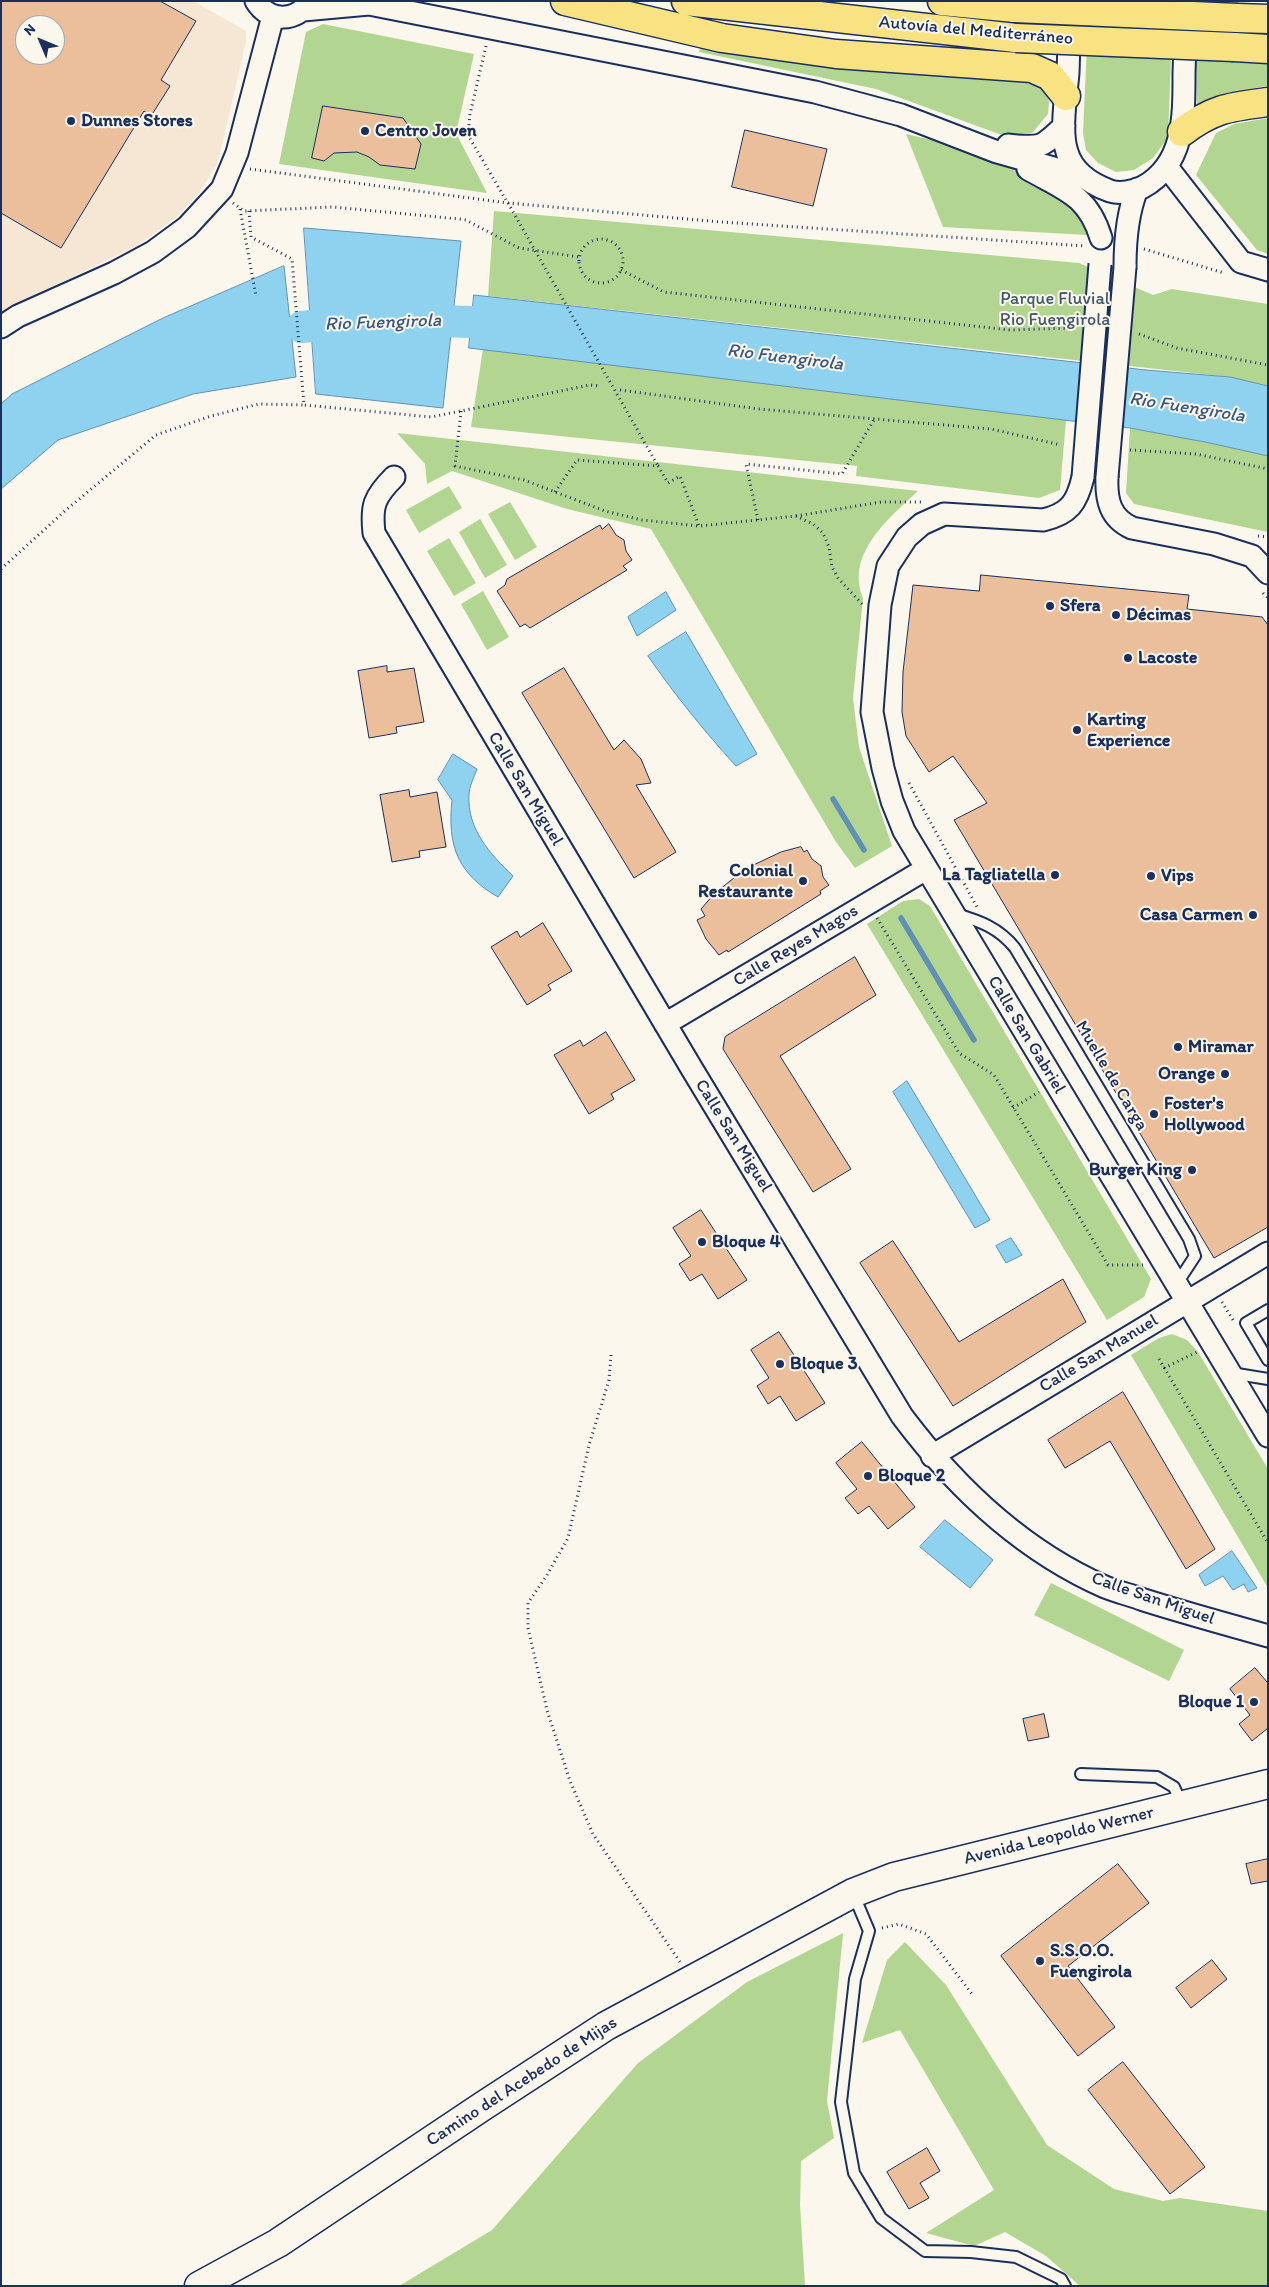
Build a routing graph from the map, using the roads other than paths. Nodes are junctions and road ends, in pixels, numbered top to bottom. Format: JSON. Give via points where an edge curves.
{"nodes":[{"id":1,"x":256,"y":1,"type":"edge"},
{"id":2,"x":565,"y":1,"type":"edge"},
{"id":3,"x":686,"y":1,"type":"edge"},
{"id":4,"x":942,"y":1,"type":"edge"},
{"id":5,"x":1070,"y":1,"type":"edge"},
{"id":6,"x":1185,"y":1,"type":"edge"},
{"id":7,"x":366,"y":2,"type":"edge"},
{"id":8,"x":307,"y":6,"type":"edge"},
{"id":9,"x":273,"y":16,"type":"junction"},
{"id":10,"x":1268,"y":20,"type":"edge"},
{"id":11,"x":1268,"y":49,"type":"edge"},
{"id":12,"x":1066,"y":96,"type":"junction"},
{"id":13,"x":1268,"y":102,"type":"edge"},
{"id":14,"x":1064,"y":126,"type":"junction"},
{"id":15,"x":1182,"y":132,"type":"junction"},
{"id":16,"x":971,"y":141,"type":"junction"},
{"id":17,"x":997,"y":152,"type":"junction"},
{"id":18,"x":1167,"y":167,"type":"junction"},
{"id":19,"x":1089,"y":181,"type":"junction"},
{"id":20,"x":1137,"y":189,"type":"junction"},
{"id":21,"x":1101,"y":249,"type":"junction"},
{"id":22,"x":1268,"y":270,"type":"edge"},
{"id":23,"x":1,"y":327,"type":"edge"},
{"id":24,"x":394,"y":477,"type":"dead end"},
{"id":25,"x":1268,"y":573,"type":"edge"},
{"id":26,"x":926,"y":869,"type":"junction"},
{"id":27,"x":953,"y":913,"type":"junction"},
{"id":28,"x":665,"y":1024,"type":"junction"},
{"id":29,"x":1268,"y":1253,"type":"edge"},
{"id":30,"x":1181,"y":1293,"type":"junction"},
{"id":31,"x":1268,"y":1310,"type":"edge"},
{"id":32,"x":1268,"y":1360,"type":"edge"},
{"id":33,"x":1230,"y":1373,"type":"junction"},
{"id":34,"x":1268,"y":1379,"type":"edge"},
{"id":35,"x":1268,"y":1436,"type":"edge"},
{"id":36,"x":932,"y":1456,"type":"junction"},
{"id":37,"x":1268,"y":1636,"type":"edge"},
{"id":38,"x":1080,"y":1774,"type":"dead end"},
{"id":39,"x":1268,"y":1784,"type":"edge"},
{"id":40,"x":1182,"y":1806,"type":"junction"},
{"id":41,"x":853,"y":1892,"type":"junction"},
{"id":42,"x":199,"y":2286,"type":"edge"},
{"id":43,"x":1065,"y":2286,"type":"edge"}],
"edges":[{"from":1,"to":9,"type":"street","via":[[262,10]]},
{"from":2,"to":12,"type":"highway","via":[[731,40],[836,54],[1032,68],[1050,76]]},
{"from":3,"to":11,"type":"highway","name":"Autovía del Mediterráneo","bridge":true,"via":[[1016,38]]},
{"from":4,"to":10,"type":"highway","name":"Autovía del Mediterráneo","bridge":true,"via":[[1015,8]]},
{"from":5,"to":12,"type":"street"},
{"from":6,"to":15,"type":"street"},
{"from":7,"to":8,"type":"street"},
{"from":7,"to":16,"type":"street","via":[[815,92],[901,115]]},
{"from":8,"to":9,"type":"street","via":[[288,17]]},
{"from":9,"to":23,"type":"street","via":[[237,153],[222,189],[187,228],[154,252]]},
{"from":12,"to":14,"type":"street"},
{"from":13,"to":15,"type":"highway","via":[[1225,108],[1202,116]]},
{"from":14,"to":16,"type":"street","via":[[1049,141],[1036,148]]},
{"from":14,"to":19,"type":"street","via":[[1066,151],[1072,165]]},
{"from":15,"to":18,"type":"street"},
{"from":16,"to":17,"type":"street"},
{"from":17,"to":19,"type":"street"},
{"from":17,"to":21,"type":"street","via":[[1080,199],[1096,219]]},
{"from":18,"to":20,"type":"street","via":[[1154,180]]},
{"from":18,"to":22,"type":"street","via":[[1241,262]]},
{"from":19,"to":20,"type":"street","via":[[1114,192]]},
{"from":19,"to":21,"type":"street","via":[[1102,202]]},
{"from":20,"to":25,"type":"street","bridge":true,"via":[[1125,258],[1107,477],[1108,503],[1122,524],[1214,544],[1252,556]]},
{"from":21,"to":26,"type":"street","name":"Calle San Gabriel","bridge":true,"via":[[1084,477],[1079,494],[1060,516],[1043,520],[944,514],[922,524],[906,537],[888,566],[880,605],[872,712],[875,737],[892,801],[904,831]]},
{"from":24,"to":28,"type":"street","name":"Calle San Miguel","via":[[381,490],[372,512],[374,533]]},
{"from":26,"to":27,"type":"street","name":"Calle San Gabriel"},
{"from":26,"to":28,"type":"street","name":"Calle Reyes Magos"},
{"from":27,"to":30,"type":"street","name":"Calle San Gabriel"},
{"from":27,"to":30,"type":"lane","name":"Muelle de Carga","via":[[994,928],[1007,938],[1020,956],[1189,1239],[1195,1256]]},
{"from":28,"to":36,"type":"street","name":"Calle San Miguel","via":[[902,1416]]},
{"from":29,"to":30,"type":"street","name":"Calle San Manuel"},
{"from":30,"to":33,"type":"street","name":"Calle San Gabriel"},
{"from":30,"to":36,"type":"street","name":"Calle San Manuel"},
{"from":31,"to":32,"type":"lane","via":[[1246,1323]]},
{"from":33,"to":34,"type":"lane"},
{"from":33,"to":35,"type":"street","name":"Calle San Gabriel"},
{"from":36,"to":37,"type":"street","name":"Calle San Miguel","via":[[1003,1525],[1032,1546],[1105,1587]]},
{"from":38,"to":40,"type":"lane","via":[[1157,1777],[1174,1787]]},
{"from":39,"to":40,"type":"street","name":"Avenida Leopoldo Werner"},
{"from":40,"to":41,"type":"street","name":"Avenida Leopoldo Werner","via":[[903,1874]]},
{"from":41,"to":42,"type":"street","name":"Camino del Acebedo de Mijas","via":[[614,2022],[278,2243]]},
{"from":41,"to":43,"type":"lane","via":[[869,1931],[855,1978],[841,2102],[854,2173],[881,2218],[925,2251],[1016,2257],[1061,2279]]}]}
